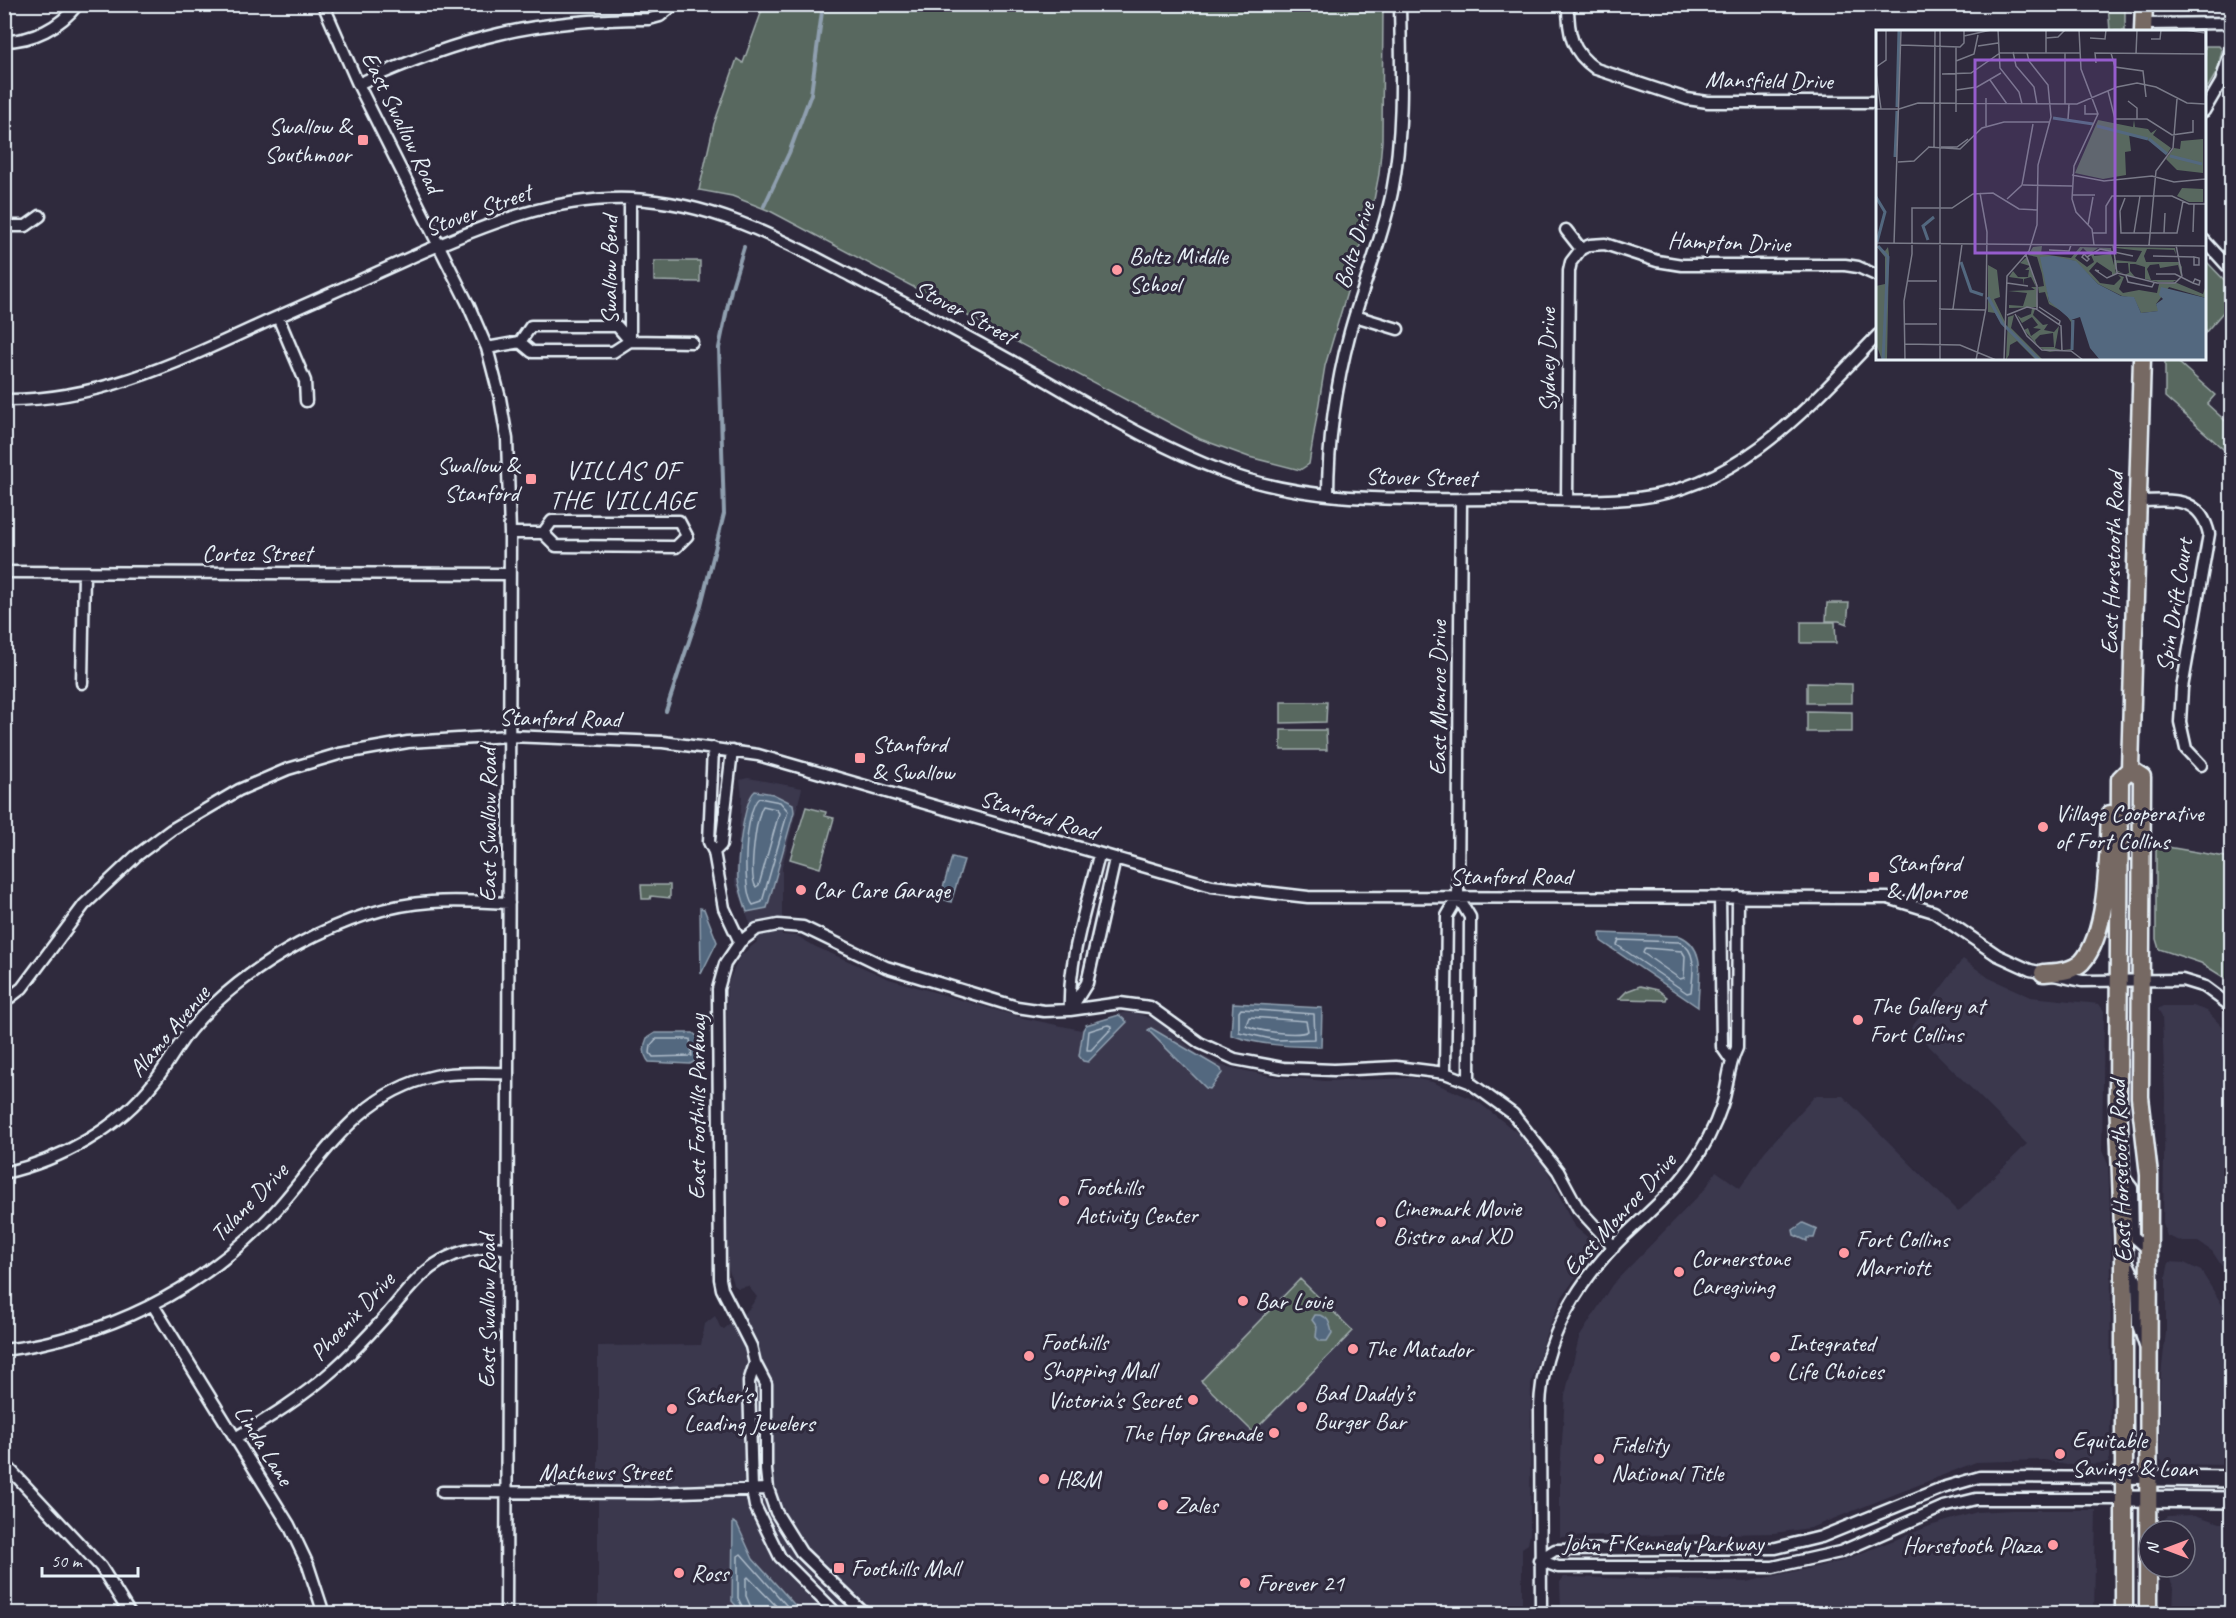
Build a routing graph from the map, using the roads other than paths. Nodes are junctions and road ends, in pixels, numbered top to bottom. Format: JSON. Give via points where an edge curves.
{"nodes":[{"id":1,"x":78,"y":4,"type":"edge"},
{"id":2,"x":323,"y":4,"type":"edge"},
{"id":3,"x":675,"y":4,"type":"edge"},
{"id":4,"x":1400,"y":4,"type":"edge"},
{"id":5,"x":1568,"y":4,"type":"edge"},
{"id":6,"x":2144,"y":4,"type":"edge"},
{"id":7,"x":2232,"y":23,"type":"edge"},
{"id":8,"x":2143,"y":28,"type":"edge"},
{"id":9,"x":4,"y":41,"type":"edge"},
{"id":10,"x":2232,"y":46,"type":"edge"},
{"id":11,"x":358,"y":84,"type":"junction"},
{"id":12,"x":1876,"y":102,"type":"edge"},
{"id":13,"x":2206,"y":109,"type":"edge"},
{"id":14,"x":630,"y":199,"type":"junction"},
{"id":15,"x":40,"y":216,"type":"dead end"},
{"id":16,"x":4,"y":226,"type":"edge"},
{"id":17,"x":1566,"y":230,"type":"dead end"},
{"id":18,"x":2206,"y":241,"type":"edge"},
{"id":19,"x":439,"y":245,"type":"junction"},
{"id":20,"x":1581,"y":249,"type":"junction"},
{"id":21,"x":2232,"y":271,"type":"edge"},
{"id":22,"x":1876,"y":275,"type":"edge"},
{"id":23,"x":1355,"y":316,"type":"junction"},
{"id":24,"x":278,"y":317,"type":"junction"},
{"id":25,"x":1398,"y":329,"type":"dead end"},
{"id":26,"x":1876,"y":338,"type":"edge"},
{"id":27,"x":630,"y":341,"type":"junction"},
{"id":28,"x":520,"y":342,"type":"junction"},
{"id":29,"x":692,"y":342,"type":"dead end"},
{"id":30,"x":487,"y":348,"type":"junction"},
{"id":31,"x":2142,"y":360,"type":"edge"},
{"id":32,"x":4,"y":400,"type":"edge"},
{"id":33,"x":306,"y":401,"type":"dead end"},
{"id":34,"x":1328,"y":495,"type":"junction"},
{"id":35,"x":1461,"y":499,"type":"junction"},
{"id":36,"x":1567,"y":500,"type":"junction"},
{"id":37,"x":2138,"y":501,"type":"junction"},
{"id":38,"x":510,"y":533,"type":"junction"},
{"id":39,"x":543,"y":533,"type":"junction"},
{"id":40,"x":4,"y":572,"type":"edge"},
{"id":41,"x":84,"y":573,"type":"junction"},
{"id":42,"x":509,"y":574,"type":"junction"},
{"id":43,"x":81,"y":683,"type":"dead end"},
{"id":44,"x":509,"y":736,"type":"junction"},
{"id":45,"x":713,"y":748,"type":"junction"},
{"id":46,"x":732,"y":751,"type":"junction"},
{"id":47,"x":2201,"y":765,"type":"dead end"},
{"id":48,"x":2125,"y":775,"type":"junction"},
{"id":49,"x":714,"y":852,"type":"junction"},
{"id":50,"x":1100,"y":855,"type":"junction"},
{"id":51,"x":1115,"y":859,"type":"junction"},
{"id":52,"x":1458,"y":897,"type":"junction"},
{"id":53,"x":1720,"y":897,"type":"junction"},
{"id":54,"x":1738,"y":897,"type":"junction"},
{"id":55,"x":509,"y":903,"type":"junction"},
{"id":56,"x":740,"y":942,"type":"junction"},
{"id":57,"x":2043,"y":973,"type":"junction"},
{"id":58,"x":2140,"y":981,"type":"junction"},
{"id":59,"x":2120,"y":982,"type":"junction"},
{"id":60,"x":4,"y":1002,"type":"edge"},
{"id":61,"x":2232,"y":1007,"type":"edge"},
{"id":62,"x":1070,"y":1010,"type":"junction"},
{"id":63,"x":1731,"y":1060,"type":"junction"},
{"id":64,"x":508,"y":1073,"type":"junction"},
{"id":65,"x":1445,"y":1073,"type":"junction"},
{"id":66,"x":1469,"y":1082,"type":"junction"},
{"id":67,"x":4,"y":1173,"type":"edge"},
{"id":68,"x":2122,"y":1175,"type":"junction"},
{"id":69,"x":1614,"y":1247,"type":"junction"},
{"id":70,"x":508,"y":1250,"type":"junction"},
{"id":71,"x":2149,"y":1250,"type":"junction"},
{"id":72,"x":2124,"y":1254,"type":"junction"},
{"id":73,"x":153,"y":1305,"type":"junction"},
{"id":74,"x":4,"y":1350,"type":"edge"},
{"id":75,"x":2148,"y":1355,"type":"junction"},
{"id":76,"x":756,"y":1363,"type":"junction"},
{"id":77,"x":235,"y":1438,"type":"junction"},
{"id":78,"x":4,"y":1463,"type":"edge"},
{"id":79,"x":2124,"y":1476,"type":"junction"},
{"id":80,"x":2148,"y":1478,"type":"junction"},
{"id":81,"x":2232,"y":1479,"type":"edge"},
{"id":82,"x":768,"y":1489,"type":"junction"},
{"id":83,"x":752,"y":1490,"type":"junction"},
{"id":84,"x":442,"y":1492,"type":"dead end"},
{"id":85,"x":507,"y":1493,"type":"junction"},
{"id":86,"x":2124,"y":1499,"type":"junction"},
{"id":87,"x":2148,"y":1500,"type":"junction"},
{"id":88,"x":2232,"y":1500,"type":"edge"},
{"id":89,"x":1539,"y":1560,"type":"junction"},
{"id":90,"x":130,"y":1614,"type":"edge"},
{"id":91,"x":324,"y":1614,"type":"edge"},
{"id":92,"x":506,"y":1614,"type":"edge"},
{"id":93,"x":837,"y":1614,"type":"edge"},
{"id":94,"x":865,"y":1614,"type":"edge"},
{"id":95,"x":1541,"y":1614,"type":"edge"},
{"id":96,"x":2124,"y":1614,"type":"edge"},
{"id":97,"x":2148,"y":1614,"type":"edge"}],
"edges":[{"from":1,"to":9,"type":"street","via":[[50,29],[26,39]]},
{"from":2,"to":11,"type":"street","name":"East Swallow Road"},
{"from":3,"to":11,"type":"street","via":[[649,19],[556,22],[477,37]]},
{"from":4,"to":23,"type":"street","name":"Boltz Drive","via":[[1397,155],[1381,235]]},
{"from":5,"to":12,"type":"street","name":"Mansfield Drive","via":[[1571,43],[1585,62],[1688,99]]},
{"from":6,"to":8,"type":"main road"},
{"from":7,"to":8,"type":"street"},
{"from":10,"to":13,"type":"street","via":[[2221,82]]},
{"from":11,"to":19,"type":"street","name":"East Swallow Road"},
{"from":14,"to":19,"type":"street","name":"Stover Street","via":[[531,211]]},
{"from":14,"to":27,"type":"street","name":"Swallow Bend"},
{"from":14,"to":34,"type":"street","name":"Stover Street","via":[[698,208],[748,224],[965,335],[1192,459],[1260,483]]},
{"from":15,"to":16,"type":"street","via":[[26,226]]},
{"from":17,"to":20,"type":"street"},
{"from":18,"to":21,"type":"street"},
{"from":19,"to":24,"type":"street","name":"Stover Street"},
{"from":19,"to":30,"type":"street","name":"East Swallow Road"},
{"from":20,"to":22,"type":"street","name":"Hampton Drive","via":[[1605,244],[1682,265],[1845,265]]},
{"from":20,"to":36,"type":"street","name":"Sydney Drive","via":[[1569,271]]},
{"from":23,"to":25,"type":"street"},
{"from":23,"to":34,"type":"street","name":"Boltz Drive","via":[[1332,424]]},
{"from":24,"to":32,"type":"street","name":"Stover Street","via":[[133,380],[63,397]]},
{"from":24,"to":33,"type":"street","via":[[305,381]]},
{"from":26,"to":36,"type":"street","name":"Stover Street","via":[[1784,429],[1760,450],[1726,470],[1666,493]]},
{"from":27,"to":28,"type":"street","name":"Swallow Bend","via":[[613,352],[532,352]]},
{"from":27,"to":28,"type":"street","name":"Swallow Bend","via":[[617,326],[531,326]]},
{"from":27,"to":29,"type":"street","name":"Swallow Bend"},
{"from":28,"to":30,"type":"street","name":"Swallow Bend"},
{"from":30,"to":38,"type":"street","name":"East Swallow Road","via":[[507,439]]},
{"from":31,"to":37,"type":"main road","name":"East Horsetooth Road"},
{"from":34,"to":35,"type":"street","name":"Stover Street"},
{"from":35,"to":36,"type":"street","name":"Stover Street"},
{"from":35,"to":52,"type":"street","name":"East Monroe Drive"},
{"from":37,"to":47,"type":"street","name":"Spin Drift Court","via":[[2176,501],[2192,506],[2206,522],[2209,534],[2182,688],[2180,723],[2186,749]]},
{"from":37,"to":48,"type":"main road","name":"East Horsetooth Road"},
{"from":38,"to":39,"type":"street"},
{"from":38,"to":42,"type":"street","name":"East Swallow Road"},
{"from":39,"to":39,"type":"street","via":[[552,521],[679,521],[687,536],[676,547],[556,546]]},
{"from":40,"to":41,"type":"street","name":"Cortez Street"},
{"from":41,"to":42,"type":"street","name":"Cortez Street"},
{"from":41,"to":43,"type":"street"},
{"from":42,"to":44,"type":"street","name":"East Swallow Road"},
{"from":44,"to":45,"type":"street","name":"Stanford Road","via":[[663,742]]},
{"from":44,"to":55,"type":"street","name":"East Swallow Road"},
{"from":44,"to":60,"type":"street","name":"Stanford Road","via":[[408,742],[339,754],[263,779],[208,806],[162,836],[109,880],[62,932],[22,988]]},
{"from":45,"to":46,"type":"street","name":"Stanford Road"},
{"from":45,"to":49,"type":"street","via":[[709,842]]},
{"from":46,"to":49,"type":"street","via":[[721,845]]},
{"from":46,"to":50,"type":"street","name":"Stanford Road","via":[[822,771]]},
{"from":48,"to":57,"type":"main road","via":[[2111,790],[2105,893],[2090,950],[2073,969]]},
{"from":48,"to":58,"type":"main road","name":"East Horsetooth Road","via":[[2142,777]]},
{"from":48,"to":59,"type":"main road","name":"East Horsetooth Road"},
{"from":49,"to":56,"type":"street","via":[[724,908]]},
{"from":50,"to":51,"type":"street","name":"Stanford Road"},
{"from":50,"to":62,"type":"street","via":[[1079,935],[1069,988]]},
{"from":51,"to":52,"type":"street","name":"Stanford Road","via":[[1212,886],[1279,894]]},
{"from":51,"to":62,"type":"street","via":[[1087,983]]},
{"from":52,"to":53,"type":"street","name":"Stanford Road"},
{"from":52,"to":65,"type":"street","name":"East Monroe Drive","via":[[1447,916]]},
{"from":52,"to":66,"type":"street","name":"East Monroe Drive","via":[[1470,916]]},
{"from":53,"to":54,"type":"street","name":"Stanford Road"},
{"from":53,"to":63,"type":"street","via":[[1722,1047]]},
{"from":54,"to":57,"type":"street","name":"Stanford Road","via":[[1869,896],[1904,902],[1934,912],[1997,954]]},
{"from":54,"to":63,"type":"street","name":"East Monroe Drive","via":[[1737,1048]]},
{"from":55,"to":64,"type":"street","name":"East Swallow Road"},
{"from":55,"to":67,"type":"street","name":"Alamo Avenue","via":[[410,905],[344,924],[296,946],[264,965],[211,1008],[191,1029],[154,1083],[120,1116],[50,1159]]},
{"from":56,"to":62,"type":"street","via":[[757,928],[803,927],[886,967],[938,985],[1017,1007]]},
{"from":56,"to":76,"type":"street","name":"East Foothills Parkway","via":[[725,964],[718,989],[718,1267],[722,1289],[752,1346]]},
{"from":57,"to":59,"type":"street","name":"Stanford Road","via":[[2082,981]]},
{"from":58,"to":59,"type":"street","name":"Stanford Road"},
{"from":58,"to":61,"type":"street","name":"Stanford Road","via":[[2194,982]]},
{"from":58,"to":71,"type":"main road","name":"East Horsetooth Road","via":[[2140,1097],[2149,1175]]},
{"from":59,"to":68,"type":"main road","name":"East Horsetooth Road","via":[[2118,1099]]},
{"from":62,"to":65,"type":"street","via":[[1120,1003],[1150,1007],[1220,1053],[1283,1068],[1396,1067]]},
{"from":63,"to":69,"type":"street","name":"East Monroe Drive","via":[[1722,1104],[1701,1151],[1673,1189]]},
{"from":64,"to":70,"type":"street","name":"East Swallow Road"},
{"from":64,"to":73,"type":"street","name":"Tulane Drive","via":[[437,1076],[399,1089],[371,1105],[332,1140],[298,1185],[243,1243],[186,1286]]},
{"from":65,"to":66,"type":"street"},
{"from":66,"to":69,"type":"street","via":[[1513,1114],[1558,1171],[1578,1208]]},
{"from":68,"to":71,"type":"street","via":[[2132,1188],[2133,1236]]},
{"from":68,"to":72,"type":"main road","name":"East Horsetooth Road"},
{"from":69,"to":89,"type":"street","name":"East Monroe Drive","via":[[1567,1307],[1543,1376]]},
{"from":70,"to":77,"type":"street","name":"Phoenix Drive","via":[[472,1249],[427,1269],[332,1371],[299,1398]]},
{"from":70,"to":85,"type":"street","name":"East Swallow Road"},
{"from":71,"to":75,"type":"main road","name":"East Horsetooth Road"},
{"from":72,"to":75,"type":"street","via":[[2137,1282],[2138,1325]]},
{"from":72,"to":79,"type":"main road","name":"East Horsetooth Road"},
{"from":73,"to":74,"type":"street","name":"Tulane Drive","via":[[93,1330]]},
{"from":73,"to":77,"type":"street","name":"Linda Lane"},
{"from":75,"to":80,"type":"main road","name":"East Horsetooth Road"},
{"from":76,"to":82,"type":"street","name":"East Foothills Parkway","via":[[766,1384]]},
{"from":76,"to":83,"type":"street","via":[[749,1382]]},
{"from":77,"to":91,"type":"street","name":"Linda Lane","via":[[289,1525],[308,1565]]},
{"from":78,"to":90,"type":"street","via":[[101,1567]]},
{"from":79,"to":80,"type":"street","name":"John F Kennedy Parkway"},
{"from":79,"to":86,"type":"main road","name":"East Horsetooth Road"},
{"from":79,"to":89,"type":"street","name":"John F Kennedy Parkway","via":[[1972,1479],[1839,1531],[1776,1548],[1555,1550]]},
{"from":80,"to":81,"type":"street","name":"John F Kennedy Parkway"},
{"from":80,"to":87,"type":"main road","name":"East Horsetooth Road"},
{"from":82,"to":83,"type":"street","name":"Mathews Street"},
{"from":82,"to":94,"type":"street","name":"East Foothills Parkway","via":[[781,1522],[801,1552]]},
{"from":83,"to":85,"type":"street","name":"Mathews Street"},
{"from":83,"to":93,"type":"street","via":[[780,1557]]},
{"from":84,"to":85,"type":"street","name":"Mathews Street"},
{"from":85,"to":92,"type":"street","name":"East Swallow Road"},
{"from":86,"to":87,"type":"street","name":"John F Kennedy Parkway"},
{"from":86,"to":89,"type":"street","name":"John F Kennedy Parkway","via":[[1995,1497],[1968,1501],[1943,1507],[1839,1552],[1773,1567],[1558,1567]]},
{"from":86,"to":96,"type":"main road","name":"East Horsetooth Road"},
{"from":87,"to":88,"type":"street","name":"John F Kennedy Parkway"},
{"from":87,"to":97,"type":"main road","name":"East Horsetooth Road"},
{"from":89,"to":95,"type":"street","name":"East Monroe Drive"}]}
